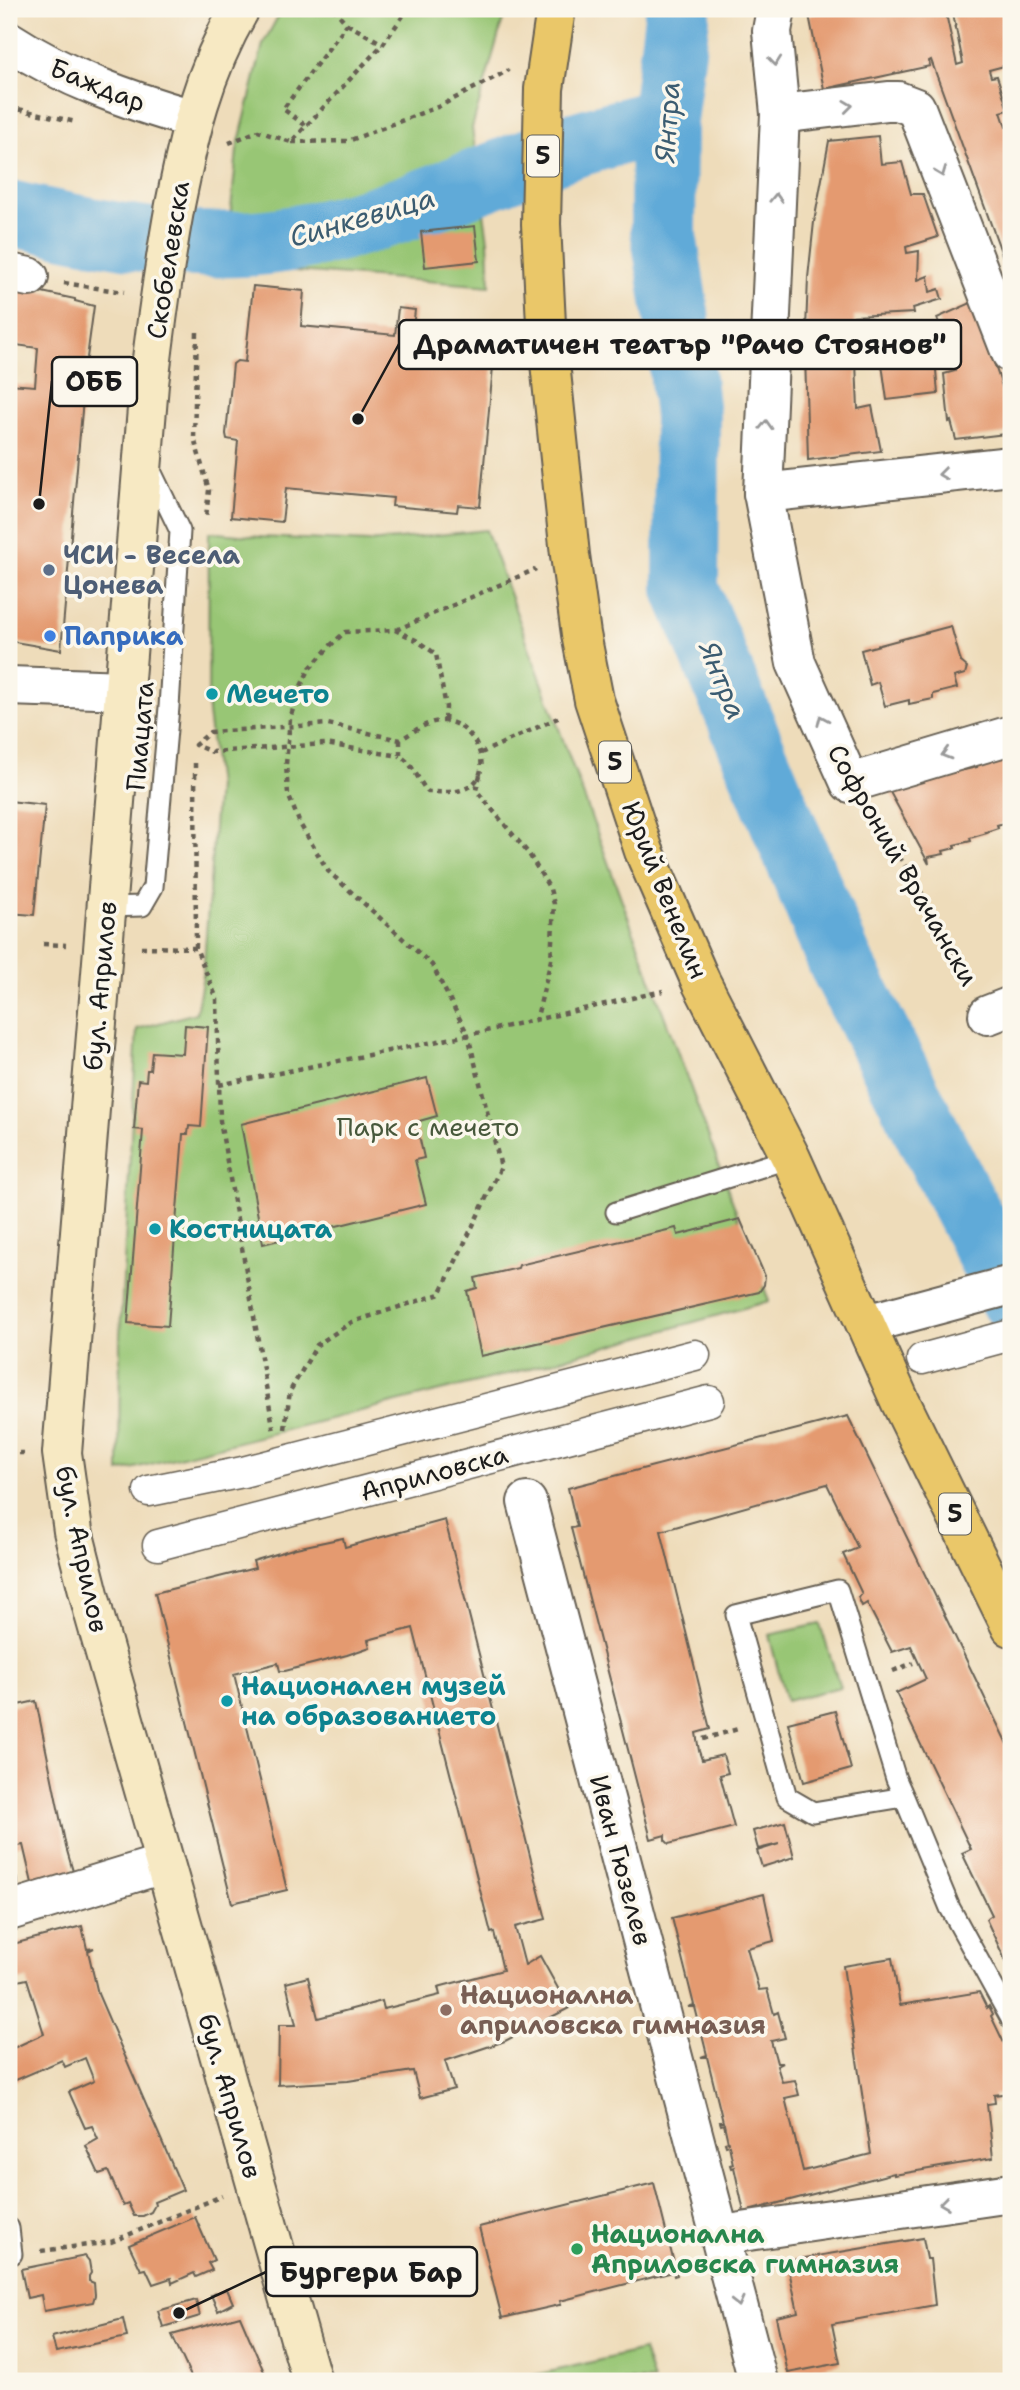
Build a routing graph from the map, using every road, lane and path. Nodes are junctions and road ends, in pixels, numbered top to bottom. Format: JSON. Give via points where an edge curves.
{"nodes":[{"id":1,"x":240,"y":9,"type":"edge"},
{"id":2,"x":334,"y":9,"type":"edge"},
{"id":3,"x":408,"y":9,"type":"edge"},
{"id":4,"x":556,"y":9,"type":"edge"},
{"id":5,"x":776,"y":9,"type":"edge"},
{"id":6,"x":347,"y":24,"type":"junction"},
{"id":7,"x":9,"y":41,"type":"edge"},
{"id":8,"x":383,"y":44,"type":"junction"},
{"id":9,"x":493,"y":78,"type":"dead end"},
{"id":10,"x":780,"y":114,"type":"junction"},
{"id":11,"x":305,"y":125,"type":"junction"},
{"id":12,"x":188,"y":139,"type":"junction"},
{"id":13,"x":291,"y":142,"type":"junction"},
{"id":14,"x":19,"y":275,"type":"edge"},
{"id":15,"x":143,"y":284,"type":"junction"},
{"id":16,"x":197,"y":331,"type":"dead end"},
{"id":17,"x":1008,"y":335,"type":"edge"},
{"id":18,"x":144,"y":457,"type":"junction"},
{"id":19,"x":1011,"y":466,"type":"edge"},
{"id":20,"x":763,"y":493,"type":"junction"},
{"id":21,"x":206,"y":518,"type":"dead end"},
{"id":22,"x":570,"y":555,"type":"junction"},
{"id":23,"x":396,"y":630,"type":"junction"},
{"id":24,"x":9,"y":687,"type":"edge"},
{"id":25,"x":126,"y":690,"type":"junction"},
{"id":26,"x":594,"y":700,"type":"junction"},
{"id":27,"x":445,"y":721,"type":"junction"},
{"id":28,"x":289,"y":726,"type":"junction"},
{"id":29,"x":196,"y":732,"type":"dead end"},
{"id":30,"x":1011,"y":735,"type":"edge"},
{"id":31,"x":400,"y":740,"type":"junction"},
{"id":32,"x":195,"y":745,"type":"junction"},
{"id":33,"x":288,"y":746,"type":"junction"},
{"id":34,"x":481,"y":753,"type":"junction"},
{"id":35,"x":400,"y":756,"type":"junction"},
{"id":36,"x":481,"y":771,"type":"junction"},
{"id":37,"x":850,"y":782,"type":"junction"},
{"id":38,"x":107,"y":907,"type":"junction"},
{"id":39,"x":103,"y":946,"type":"junction"},
{"id":40,"x":196,"y":948,"type":"junction"},
{"id":41,"x":701,"y":982,"type":"junction"},
{"id":42,"x":1000,"y":1010,"type":"edge"},
{"id":43,"x":536,"y":1021,"type":"junction"},
{"id":44,"x":467,"y":1035,"type":"junction"},
{"id":45,"x":219,"y":1085,"type":"junction"},
{"id":46,"x":791,"y":1158,"type":"junction"},
{"id":47,"x":616,"y":1212,"type":"dead end"},
{"id":48,"x":1011,"y":1285,"type":"edge"},
{"id":49,"x":866,"y":1324,"type":"junction"},
{"id":50,"x":1011,"y":1335,"type":"edge"},
{"id":51,"x":695,"y":1355,"type":"dead end"},
{"id":52,"x":927,"y":1357,"type":"dead end"},
{"id":53,"x":709,"y":1401,"type":"dead end"},
{"id":54,"x":279,"y":1462,"type":"junction"},
{"id":55,"x":149,"y":1491,"type":"dead end"},
{"id":56,"x":527,"y":1502,"type":"dead end"},
{"id":57,"x":158,"y":1545,"type":"dead end"},
{"id":58,"x":1011,"y":1627,"type":"edge"},
{"id":59,"x":766,"y":1721,"type":"junction"},
{"id":60,"x":703,"y":1739,"type":"dead end"},
{"id":61,"x":904,"y":1797,"type":"junction"},
{"id":62,"x":163,"y":1864,"type":"junction"},
{"id":63,"x":9,"y":1911,"type":"edge"},
{"id":64,"x":1011,"y":2019,"type":"edge"},
{"id":65,"x":255,"y":2182,"type":"junction"},
{"id":66,"x":1011,"y":2193,"type":"edge"},
{"id":67,"x":9,"y":2228,"type":"edge"},
{"id":68,"x":721,"y":2235,"type":"junction"},
{"id":69,"x":12,"y":2255,"type":"joint"},
{"id":70,"x":312,"y":2381,"type":"edge"},
{"id":71,"x":758,"y":2381,"type":"edge"}],
"edges":[{"from":1,"to":12,"type":"main road","name":"Скобелевска","via":[[212,61]]},
{"from":2,"to":6,"type":"path"},
{"from":3,"to":8,"type":"path"},
{"from":4,"to":22,"type":"main road","name":"Юрий Венелин","number":"5","via":[[544,89],[541,225],[546,324]]},
{"from":5,"to":10,"type":"street","name":"Софроний Врачански","one_way":true,"via":[[772,31]]},
{"from":6,"to":8,"type":"path"},
{"from":6,"to":11,"type":"path","via":[[283,109]]},
{"from":7,"to":12,"type":"street","name":"Баждар","via":[[38,60],[131,101]]},
{"from":8,"to":11,"type":"path"},
{"from":9,"to":13,"type":"path","via":[[440,106],[348,141]]},
{"from":10,"to":17,"type":"street","one_way":true,"via":[[888,101],[916,108]]},
{"from":20,"to":10,"type":"street","name":"Софроний Врачански","one_way":true},
{"from":11,"to":13,"type":"path"},
{"from":12,"to":13,"type":"path","via":[[220,147],[258,131]]},
{"from":12,"to":15,"type":"main road","name":"Скобелевска"},
{"from":14,"to":15,"type":"path","via":[[124,293]]},
{"from":15,"to":18,"type":"main road","name":"Скобелевска"},
{"from":16,"to":21,"type":"path","via":[[194,438],[209,490]]},
{"from":18,"to":25,"type":"main road","name":"Скобелевска"},
{"from":18,"to":38,"type":"lane","name":"Пиацата","via":[[180,531],[169,706],[153,887],[142,906]]},
{"from":19,"to":20,"type":"street","one_way":true},
{"from":37,"to":20,"type":"street","name":"Софроний Врачански","one_way":true,"via":[[796,663]]},
{"from":22,"to":23,"type":"path"},
{"from":22,"to":26,"type":"main road","name":"Юрий Венелин","number":"5"},
{"from":23,"to":27,"type":"path","via":[[436,654]]},
{"from":23,"to":28,"type":"path","via":[[345,632],[310,668]]},
{"from":24,"to":25,"type":"street"},
{"from":25,"to":38,"type":"main road","name":"бул. Априлов"},
{"from":26,"to":34,"type":"path"},
{"from":26,"to":41,"type":"main road","name":"Юрий Венелин","number":"5","via":[[644,850]]},
{"from":27,"to":31,"type":"path","via":[[425,724]]},
{"from":27,"to":34,"type":"path","via":[[470,733]]},
{"from":28,"to":31,"type":"path","via":[[328,724]]},
{"from":28,"to":32,"type":"path","via":[[210,732]]},
{"from":28,"to":33,"type":"path"},
{"from":29,"to":32,"type":"path"},
{"from":30,"to":37,"type":"street","one_way":true},
{"from":31,"to":35,"type":"path"},
{"from":32,"to":33,"type":"path","via":[[212,752]]},
{"from":32,"to":40,"type":"path"},
{"from":33,"to":35,"type":"path","via":[[325,744]]},
{"from":33,"to":44,"type":"path","via":[[288,793],[328,871],[432,965]]},
{"from":34,"to":36,"type":"path"},
{"from":35,"to":36,"type":"path","via":[[408,760],[428,792],[462,790]]},
{"from":36,"to":43,"type":"path","via":[[476,790],[529,854],[554,904],[551,960]]},
{"from":37,"to":42,"type":"path","name":"Софроний Врачански"},
{"from":38,"to":39,"type":"main road","name":"бул. Априлов"},
{"from":39,"to":40,"type":"path"},
{"from":39,"to":62,"type":"main road","name":"бул. Априлов","via":[[62,1453],[73,1531]]},
{"from":40,"to":45,"type":"path","via":[[218,999]]},
{"from":41,"to":43,"type":"path"},
{"from":41,"to":46,"type":"main road","name":"Юрий Венелин","number":"5"},
{"from":43,"to":44,"type":"path"},
{"from":44,"to":45,"type":"path"},
{"from":44,"to":54,"type":"path","via":[[501,1167],[440,1294],[352,1322],[317,1345],[290,1391]]},
{"from":45,"to":54,"type":"path","via":[[220,1121]]},
{"from":46,"to":47,"type":"lane"},
{"from":46,"to":49,"type":"main road","name":"Юрий Венелин","number":"5"},
{"from":48,"to":49,"type":"street"},
{"from":49,"to":58,"type":"main road","name":"Юрий Венелин","number":"5"},
{"from":50,"to":52,"type":"street"},
{"from":51,"to":54,"type":"street","name":"Априловска"},
{"from":53,"to":57,"type":"street","name":"Априловска"},
{"from":54,"to":55,"type":"street","name":"Априловска"},
{"from":56,"to":68,"type":"street","name":"Иван Гюзелев"},
{"from":59,"to":60,"type":"path"},
{"from":59,"to":61,"type":"lane","via":[[787,1797],[813,1812]]},
{"from":59,"to":61,"type":"lane","via":[[736,1615],[838,1590]]},
{"from":61,"to":64,"type":"lane","via":[[950,1908]]},
{"from":62,"to":63,"type":"street"},
{"from":62,"to":65,"type":"main road","name":"бул. Априлов"},
{"from":65,"to":69,"type":"path","via":[[111,2242]]},
{"from":65,"to":70,"type":"main road","name":"бул. Априлов"},
{"from":66,"to":68,"type":"street","one_way":true},
{"from":67,"to":69,"type":"lane"},
{"from":68,"to":71,"type":"street","name":"Иван Гюзелев","one_way":true}]}
